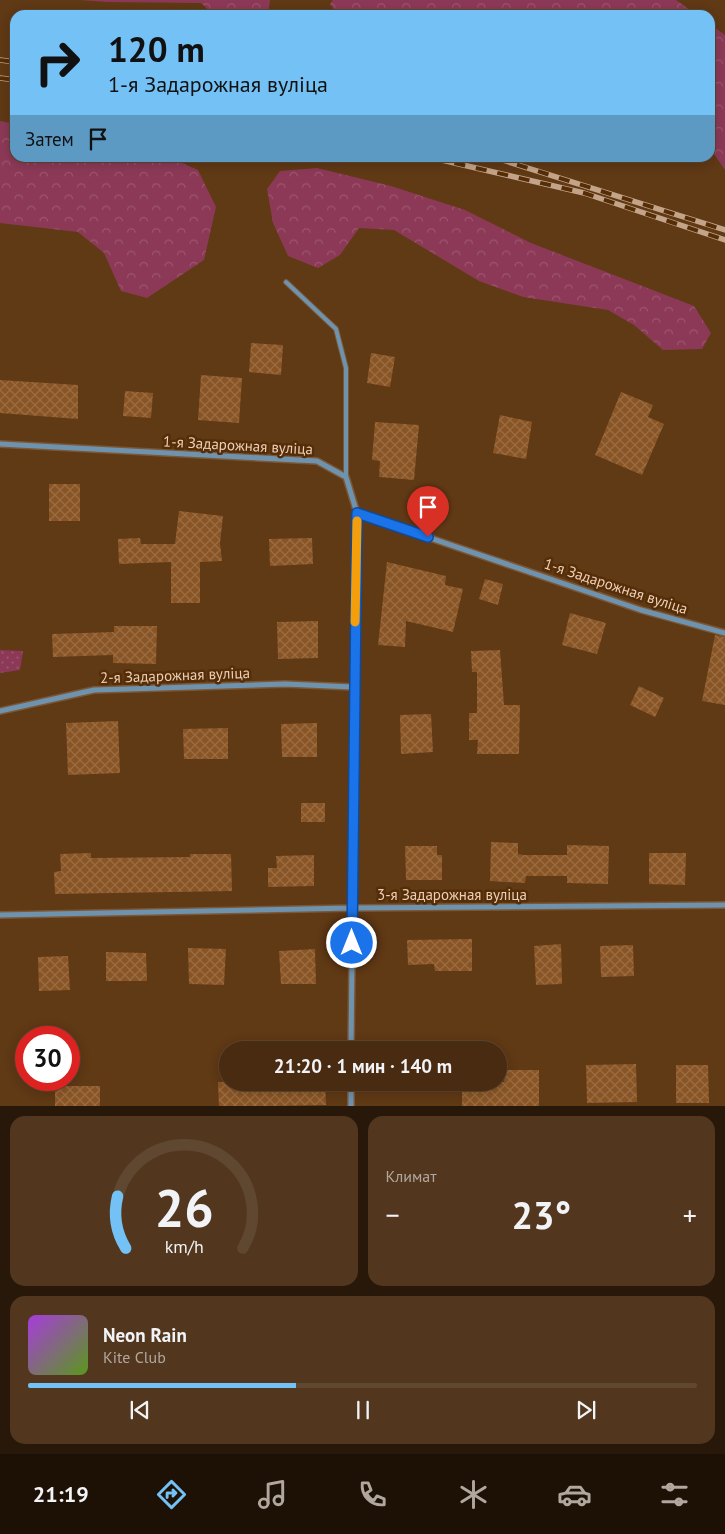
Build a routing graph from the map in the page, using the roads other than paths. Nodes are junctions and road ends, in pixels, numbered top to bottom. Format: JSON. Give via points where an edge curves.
{"nodes":[{"id":1,"x":286,"y":282,"type":"dead end"},
{"id":2,"x":0,"y":444,"type":"edge"},
{"id":3,"x":346,"y":478,"type":"junction"},
{"id":4,"x":357,"y":513,"type":"junction"},
{"id":5,"x":725,"y":633,"type":"edge"},
{"id":6,"x":353,"y":686,"type":"junction"},
{"id":7,"x":0,"y":711,"type":"edge"},
{"id":8,"x":725,"y":905,"type":"edge"},
{"id":9,"x":352,"y":908,"type":"junction"},
{"id":10,"x":0,"y":915,"type":"edge"},
{"id":11,"x":351,"y":1041,"type":"edge"},
{"id":12,"x":351,"y":1091,"type":"edge"},
{"id":13,"x":351,"y":1106,"type":"edge"}],
"edges":[{"from":1,"to":3,"type":"lane","via":[[336,329],[346,368]]},
{"from":2,"to":3,"type":"street","name":"1-я Задарожная вуліца","via":[[317,461]]},
{"from":3,"to":4,"type":"street"},
{"from":4,"to":5,"type":"street","name":"1-я Задарожная вуліца","via":[[641,610]]},
{"from":4,"to":6,"type":"street"},
{"from":6,"to":7,"type":"street","name":"2-я Задарожная вуліца","via":[[286,684],[94,690]]},
{"from":6,"to":9,"type":"street"},
{"from":8,"to":9,"type":"street","name":"3-я Задарожная вуліца"},
{"from":9,"to":10,"type":"street","name":"3-я Задарожная вуліца"},
{"from":9,"to":11,"type":"street"},
{"from":12,"to":13,"type":"street"}]}
